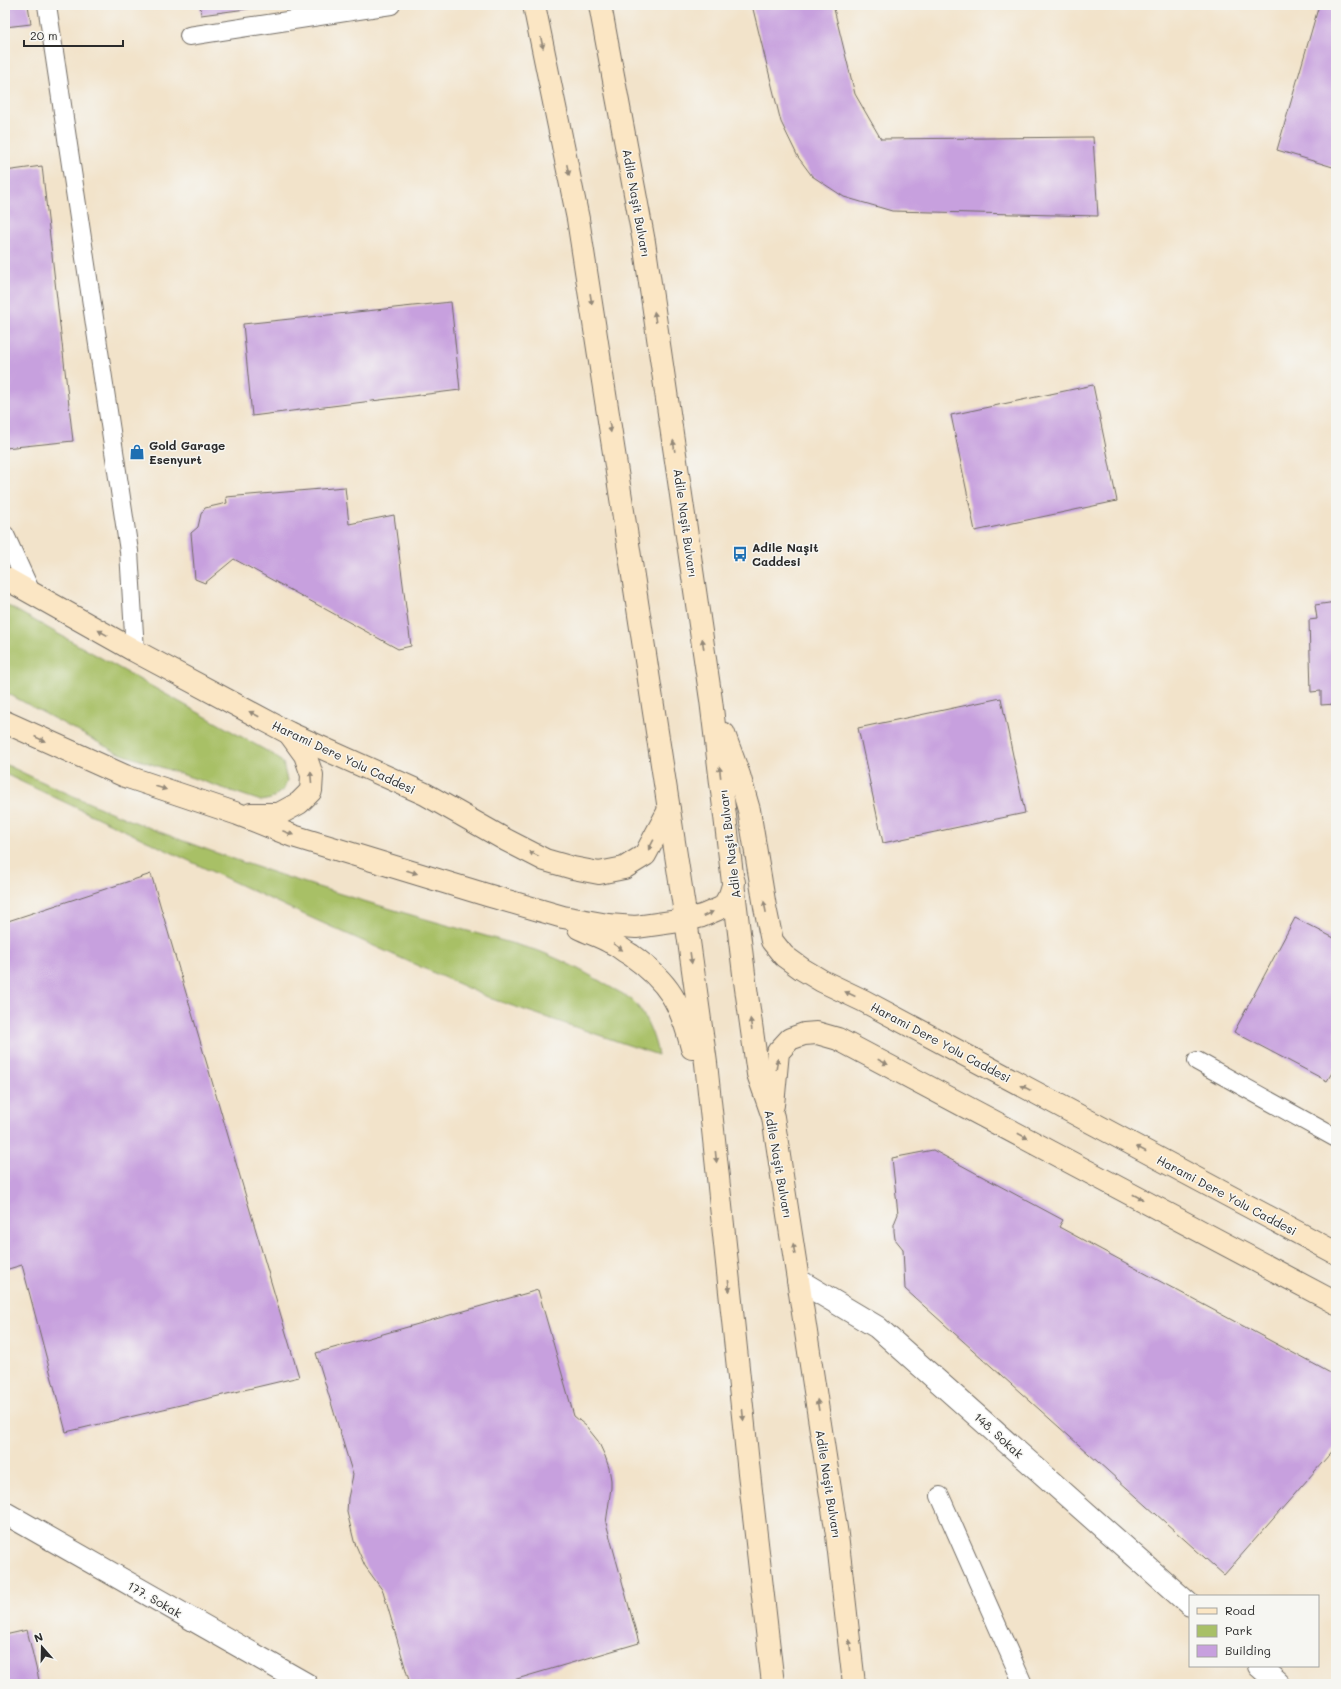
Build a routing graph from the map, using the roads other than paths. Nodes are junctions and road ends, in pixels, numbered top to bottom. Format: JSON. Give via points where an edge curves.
{"nodes":[{"id":1,"x":47,"y":5,"type":"edge"},
{"id":2,"x":391,"y":5,"type":"edge"},
{"id":3,"x":534,"y":5,"type":"edge"},
{"id":4,"x":600,"y":5,"type":"edge"},
{"id":5,"x":189,"y":36,"type":"dead end"},
{"id":6,"x":5,"y":534,"type":"edge"},
{"id":7,"x":5,"y":578,"type":"edge"},
{"id":8,"x":30,"y":592,"type":"junction"},
{"id":9,"x":136,"y":651,"type":"junction"},
{"id":10,"x":711,"y":700,"type":"junction"},
{"id":11,"x":5,"y":722,"type":"edge"},
{"id":12,"x":289,"y":733,"type":"junction"},
{"id":13,"x":669,"y":810,"type":"junction"},
{"id":14,"x":238,"y":814,"type":"junction"},
{"id":15,"x":734,"y":880,"type":"junction"},
{"id":16,"x":546,"y":912,"type":"junction"},
{"id":17,"x":686,"y":920,"type":"junction"},
{"id":18,"x":1197,"y":1061,"type":"dead end"},
{"id":19,"x":773,"y":1116,"type":"junction"},
{"id":20,"x":712,"y":1122,"type":"junction"},
{"id":21,"x":1336,"y":1138,"type":"edge"},
{"id":22,"x":1336,"y":1253,"type":"edge"},
{"id":23,"x":798,"y":1280,"type":"junction"},
{"id":24,"x":1336,"y":1302,"type":"edge"},
{"id":25,"x":940,"y":1496,"type":"dead end"},
{"id":26,"x":5,"y":1513,"type":"edge"},
{"id":27,"x":1189,"y":1604,"type":"edge"},
{"id":28,"x":1260,"y":1667,"type":"edge"},
{"id":29,"x":306,"y":1684,"type":"edge"},
{"id":30,"x":773,"y":1684,"type":"edge"},
{"id":31,"x":854,"y":1684,"type":"edge"},
{"id":32,"x":1024,"y":1684,"type":"edge"},
{"id":33,"x":1279,"y":1684,"type":"edge"}],
"edges":[{"from":1,"to":9,"type":"lane","via":[[129,550]]},
{"from":2,"to":5,"type":"lane"},
{"from":3,"to":13,"type":"main road","one_way":true,"via":[[578,218]]},
{"from":10,"to":4,"type":"main road","name":"Adile Naşit Bulvarı","one_way":true,"via":[[644,242]]},
{"from":6,"to":8,"type":"lane"},
{"from":7,"to":8,"type":"main road","name":"Harami Dere Yolu Caddesi"},
{"from":9,"to":8,"type":"main road","name":"Harami Dere Yolu Caddesi","one_way":true},
{"from":12,"to":9,"type":"main road","name":"Harami Dere Yolu Caddesi","one_way":true},
{"from":15,"to":10,"type":"main road","name":"Adile Naşit Bulvarı","one_way":true},
{"from":22,"to":10,"type":"main road","name":"Harami Dere Yolu Caddesi","one_way":true,"via":[[822,981],[784,956],[772,941],[749,810],[740,775]]},
{"from":11,"to":14,"type":"main road","one_way":true,"via":[[126,776]]},
{"from":13,"to":12,"type":"main road","name":"Harami Dere Yolu Caddesi","one_way":true,"via":[[645,855],[624,868],[599,873],[573,868],[545,860],[425,794]]},
{"from":14,"to":12,"type":"main road","one_way":true,"via":[[279,814],[299,803],[311,791],[312,775],[304,755]]},
{"from":13,"to":17,"type":"main road"},
{"from":14,"to":16,"type":"main road","one_way":true,"via":[[293,836]]},
{"from":17,"to":15,"type":"main road","one_way":true,"via":[[723,907]]},
{"from":19,"to":15,"type":"main road","name":"Adile Naşit Bulvarı","one_way":true,"via":[[758,1074]]},
{"from":16,"to":17,"type":"main road","via":[[608,925],[636,927]]},
{"from":16,"to":20,"type":"main road","one_way":true,"via":[[611,942],[646,966],[664,984],[674,997],[686,1023]]},
{"from":17,"to":20,"type":"main road","one_way":true},
{"from":18,"to":21,"type":"lane"},
{"from":23,"to":19,"type":"main road","name":"Adile Naşit Bulvarı","one_way":true},
{"from":19,"to":24,"type":"main road","one_way":true,"via":[[778,1052],[790,1038],[804,1034],[817,1033],[838,1039]]},
{"from":20,"to":30,"type":"main road","one_way":true},
{"from":23,"to":27,"type":"street","name":"148. Sokak","via":[[877,1327]]},
{"from":31,"to":23,"type":"main road","name":"Adile Naşit Bulvarı","one_way":true,"via":[[838,1535]]},
{"from":25,"to":32,"type":"lane"},
{"from":26,"to":29,"type":"street","name":"177. Sokak"},
{"from":28,"to":33,"type":"street"}]}
